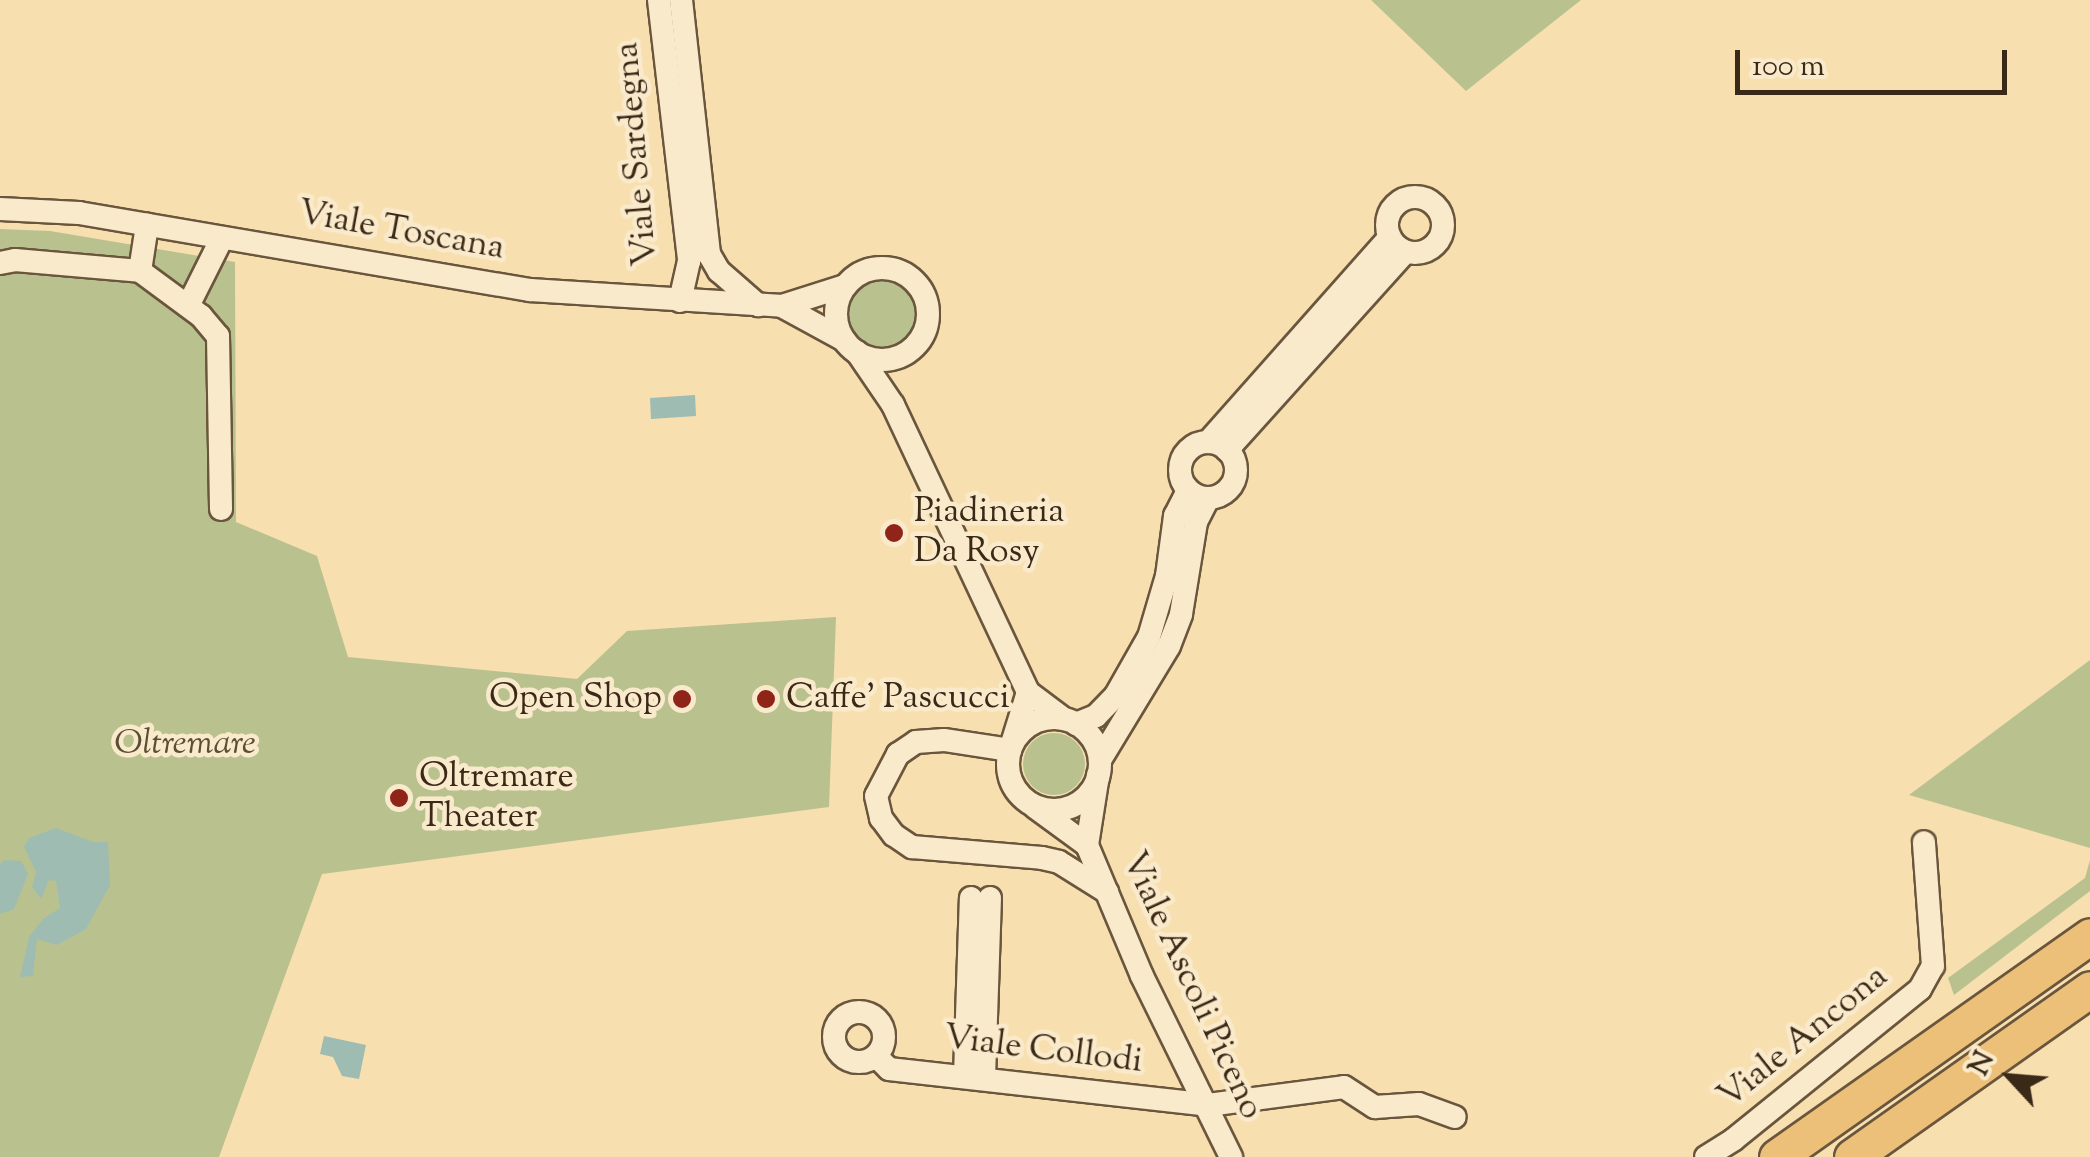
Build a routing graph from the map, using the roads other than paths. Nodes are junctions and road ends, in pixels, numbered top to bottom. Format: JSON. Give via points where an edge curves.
{"nodes":[{"id":1,"x":659,"y":0,"type":"edge"},
{"id":2,"x":681,"y":0,"type":"edge"},
{"id":3,"x":3,"y":206,"type":"edge"},
{"id":4,"x":147,"y":225,"type":"junction"},
{"id":5,"x":222,"y":238,"type":"junction"},
{"id":6,"x":1397,"y":244,"type":"dead end"},
{"id":7,"x":0,"y":264,"type":"edge"},
{"id":8,"x":140,"y":271,"type":"junction"},
{"id":9,"x":845,"y":286,"type":"junction"},
{"id":10,"x":680,"y":301,"type":"junction"},
{"id":11,"x":758,"y":304,"type":"junction"},
{"id":12,"x":188,"y":306,"type":"junction"},
{"id":13,"x":782,"y":306,"type":"junction"},
{"id":14,"x":851,"y":346,"type":"junction"},
{"id":15,"x":906,"y":353,"type":"junction"},
{"id":16,"x":893,"y":405,"type":"junction"},
{"id":17,"x":1217,"y":446,"type":"junction"},
{"id":18,"x":1198,"y":494,"type":"junction"},
{"id":19,"x":221,"y":508,"type":"dead end"},
{"id":20,"x":949,"y":524,"type":"junction"},
{"id":21,"x":925,"y":532,"type":"dead end"},
{"id":22,"x":976,"y":581,"type":"junction"},
{"id":23,"x":953,"y":590,"type":"dead end"},
{"id":24,"x":1028,"y":692,"type":"junction"},
{"id":25,"x":1070,"y":721,"type":"junction"},
{"id":26,"x":1010,"y":750,"type":"junction"},
{"id":27,"x":1099,"y":768,"type":"junction"},
{"id":28,"x":1028,"y":802,"type":"junction"},
{"id":29,"x":1924,"y":842,"type":"dead end"},
{"id":30,"x":1087,"y":844,"type":"junction"},
{"id":31,"x":1107,"y":892,"type":"junction"},
{"id":32,"x":980,"y":898,"type":"dead end"},
{"id":33,"x":2090,"y":936,"type":"edge"},
{"id":34,"x":2090,"y":989,"type":"edge"},
{"id":35,"x":876,"y":1056,"type":"dead end"},
{"id":36,"x":974,"y":1077,"type":"junction"},
{"id":37,"x":1208,"y":1106,"type":"junction"},
{"id":38,"x":1455,"y":1117,"type":"dead end"},
{"id":39,"x":1231,"y":1157,"type":"edge"},
{"id":40,"x":1706,"y":1157,"type":"edge"},
{"id":41,"x":1777,"y":1157,"type":"edge"},
{"id":42,"x":1852,"y":1157,"type":"edge"}],
"edges":[{"from":1,"to":10,"type":"street","name":"Viale Sardegna","via":[[689,261]]},
{"from":2,"to":11,"type":"street","name":"Viale Sardegna","via":[[709,254]]},
{"from":3,"to":4,"type":"street","name":"Viale Toscana"},
{"from":4,"to":5,"type":"street","name":"Viale Toscana"},
{"from":4,"to":8,"type":"street"},
{"from":5,"to":10,"type":"street","name":"Viale Toscana","via":[[530,290]]},
{"from":5,"to":12,"type":"street"},
{"from":6,"to":17,"type":"street"},
{"from":7,"to":8,"type":"street"},
{"from":8,"to":12,"type":"street"},
{"from":9,"to":13,"type":"street","name":"Viale Toscana"},
{"from":9,"to":14,"type":"street","via":[[836,313]]},
{"from":9,"to":15,"type":"street","via":[[865,271],[889,268],[920,287],[925,329]]},
{"from":10,"to":11,"type":"street","name":"Viale Toscana"},
{"from":11,"to":13,"type":"street","name":"Viale Toscana"},
{"from":12,"to":19,"type":"street","via":[[218,336]]},
{"from":13,"to":14,"type":"street","name":"Viale Toscana"},
{"from":14,"to":15,"type":"street","via":[[881,360]]},
{"from":14,"to":16,"type":"street"},
{"from":15,"to":16,"type":"street"},
{"from":16,"to":20,"type":"street"},
{"from":17,"to":18,"type":"street","via":[[1235,477],[1228,489]]},
{"from":17,"to":18,"type":"street","via":[[1191,447],[1181,461],[1181,477]]},
{"from":18,"to":25,"type":"street","via":[[1175,516],[1149,636],[1116,695],[1096,716]]},
{"from":18,"to":27,"type":"street","via":[[1181,614]]},
{"from":20,"to":21,"type":"street"},
{"from":20,"to":22,"type":"street"},
{"from":22,"to":23,"type":"street"},
{"from":22,"to":24,"type":"street"},
{"from":24,"to":25,"type":"street"},
{"from":24,"to":26,"type":"street"},
{"from":25,"to":26,"type":"street","via":[[1050,718],[1025,728]]},
{"from":25,"to":27,"type":"street","via":[[1092,739]]},
{"from":26,"to":28,"type":"street","via":[[1010,779]]},
{"from":26,"to":31,"type":"street","via":[[916,742],[884,774],[876,796],[881,818],[912,847],[1042,858]]},
{"from":27,"to":28,"type":"street","via":[[1083,800],[1070,807]]},
{"from":27,"to":30,"type":"street","name":"Viale Ascoli Piceno"},
{"from":28,"to":30,"type":"street","name":"Viale Ascoli Piceno"},
{"from":29,"to":40,"type":"street","name":"Viale Ancona","via":[[1933,966],[1920,988]]},
{"from":30,"to":31,"type":"street","name":"Viale Ascoli Piceno"},
{"from":31,"to":37,"type":"street","name":"Viale Ascoli Piceno"},
{"from":32,"to":36,"type":"street"},
{"from":33,"to":41,"type":"highway"},
{"from":34,"to":42,"type":"highway"},
{"from":35,"to":36,"type":"street","name":"Viale Collodi","via":[[890,1069]]},
{"from":36,"to":37,"type":"street","name":"Viale Collodi"},
{"from":37,"to":38,"type":"street","name":"Viale Collodi","via":[[1344,1087],[1375,1107],[1419,1104]]},
{"from":37,"to":39,"type":"street","name":"Viale Ascoli Piceno"}]}
